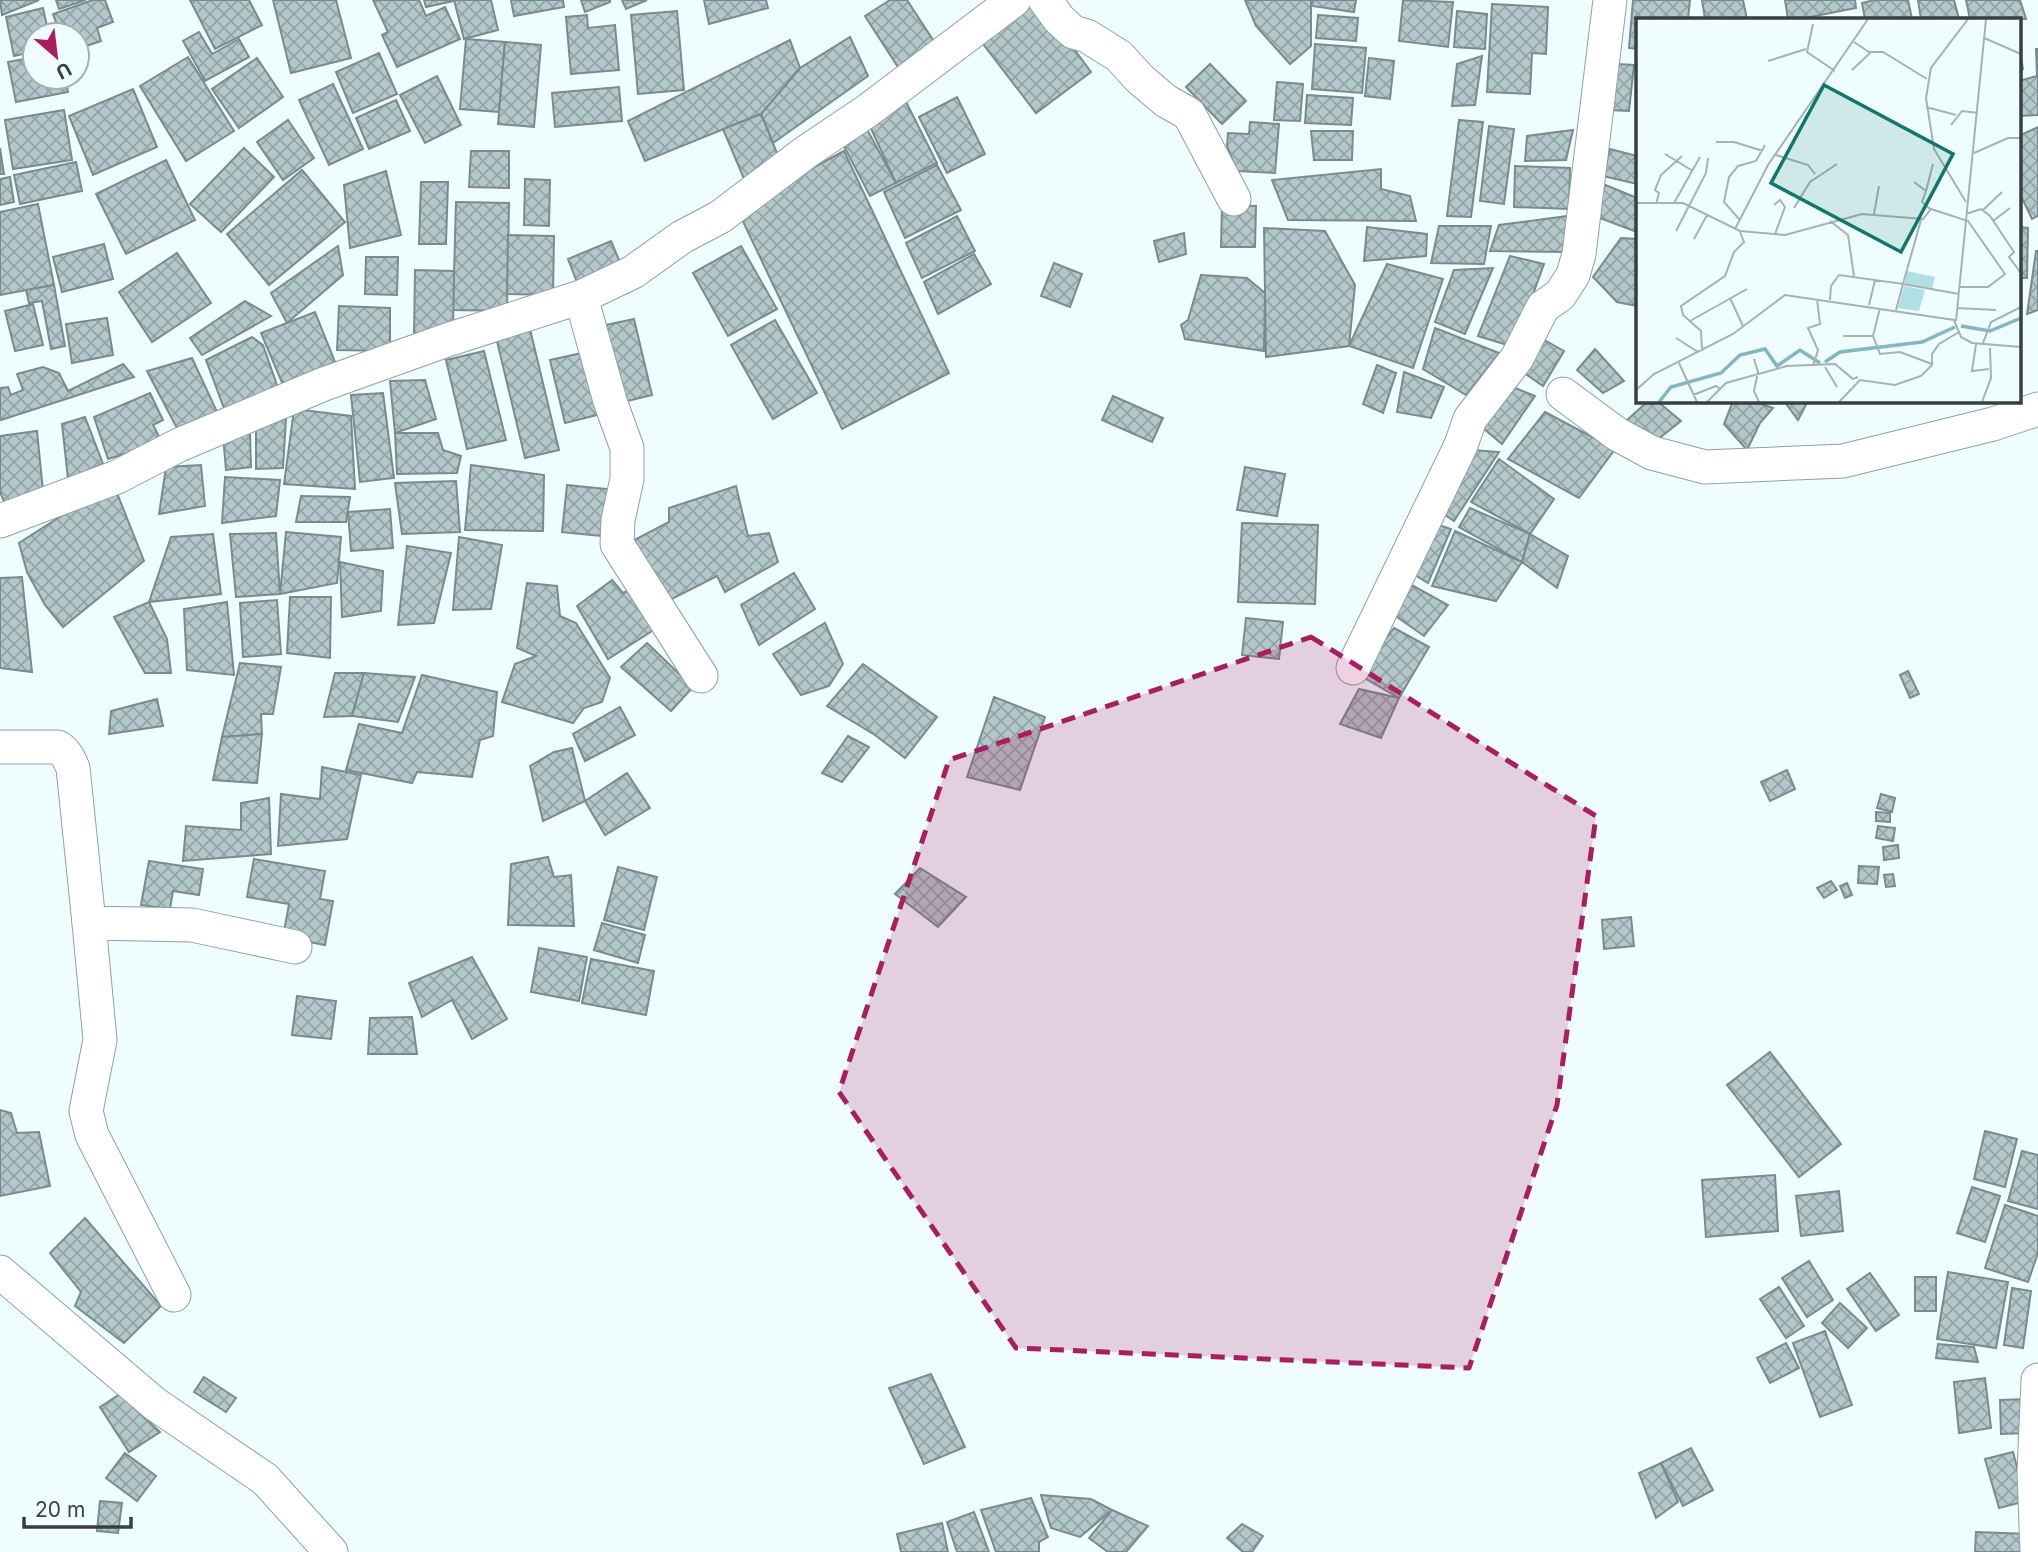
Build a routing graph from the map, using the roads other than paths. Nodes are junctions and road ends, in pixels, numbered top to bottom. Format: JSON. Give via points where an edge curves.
{"nodes":[{"id":1,"x":1014,"y":0,"type":"edge"},
{"id":2,"x":1045,"y":0,"type":"edge"},
{"id":3,"x":1610,"y":0,"type":"edge"},
{"id":4,"x":1234,"y":199,"type":"dead end"},
{"id":5,"x":581,"y":297,"type":"junction"},
{"id":6,"x":1563,"y":394,"type":"dead end"},
{"id":7,"x":2038,"y":409,"type":"edge"},
{"id":8,"x":0,"y":521,"type":"edge"},
{"id":9,"x":1353,"y":668,"type":"dead end"},
{"id":10,"x":701,"y":676,"type":"dead end"},
{"id":11,"x":0,"y":747,"type":"edge"},
{"id":12,"x":89,"y":923,"type":"junction"},
{"id":13,"x":295,"y":947,"type":"dead end"},
{"id":14,"x":0,"y":1272,"type":"edge"},
{"id":15,"x":174,"y":1295,"type":"dead end"},
{"id":16,"x":2038,"y":1380,"type":"edge"},
{"id":17,"x":331,"y":1552,"type":"edge"},
{"id":18,"x":2037,"y":1552,"type":"edge"}],
"edges":[{"from":1,"to":5,"type":"street","via":[[720,217],[633,272]]},
{"from":2,"to":4,"type":"street","via":[[1073,32],[1119,56],[1166,101],[1189,114]]},
{"from":3,"to":9,"type":"street","via":[[1573,275],[1560,295],[1544,307],[1517,358],[1471,419]]},
{"from":5,"to":8,"type":"street","via":[[324,384],[179,445],[117,477]]},
{"from":5,"to":10,"type":"street","via":[[627,448],[617,544]]},
{"from":6,"to":7,"type":"street","via":[[1617,434],[1652,453],[1705,467],[1843,461]]},
{"from":11,"to":12,"type":"street","via":[[58,747],[70,761]]},
{"from":12,"to":13,"type":"street","via":[[192,925]]},
{"from":12,"to":15,"type":"street","via":[[100,1040],[86,1111],[92,1135]]},
{"from":14,"to":17,"type":"street","via":[[155,1404],[265,1479]]},
{"from":16,"to":18,"type":"street"}]}
